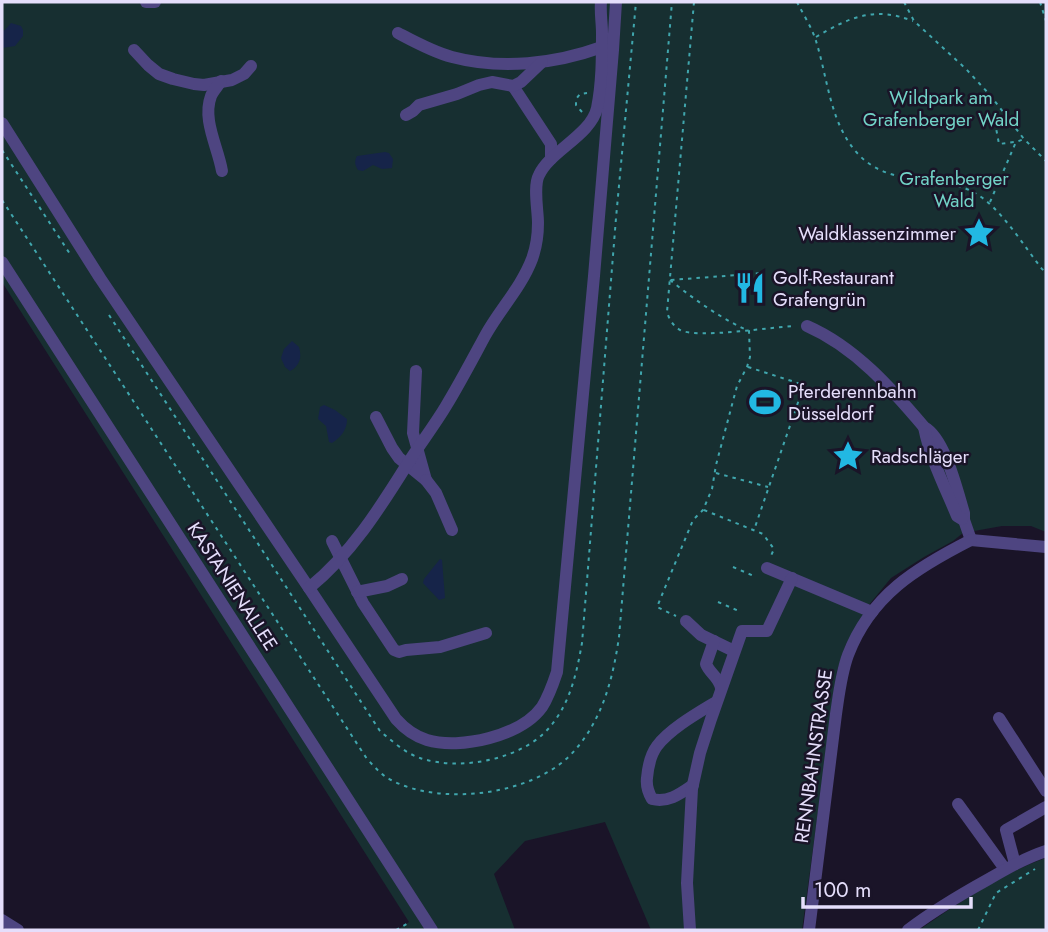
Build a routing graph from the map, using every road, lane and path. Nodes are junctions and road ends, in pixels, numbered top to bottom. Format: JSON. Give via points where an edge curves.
{"nodes":[{"id":1,"x":146,"y":2,"type":"edge"},
{"id":2,"x":155,"y":2,"type":"edge"},
{"id":3,"x":601,"y":2,"type":"edge"},
{"id":4,"x":615,"y":2,"type":"edge"},
{"id":5,"x":672,"y":2,"type":"edge"},
{"id":6,"x":694,"y":2,"type":"edge"},
{"id":7,"x":797,"y":2,"type":"edge"},
{"id":8,"x":904,"y":2,"type":"edge"},
{"id":9,"x":1040,"y":2,"type":"edge"},
{"id":10,"x":914,"y":21,"type":"junction"},
{"id":11,"x":1046,"y":21,"type":"edge"},
{"id":12,"x":398,"y":33,"type":"dead end"},
{"id":13,"x":815,"y":37,"type":"junction"},
{"id":14,"x":602,"y":47,"type":"junction"},
{"id":15,"x":134,"y":50,"type":"dead end"},
{"id":16,"x":542,"y":62,"type":"junction"},
{"id":17,"x":251,"y":66,"type":"dead end"},
{"id":18,"x":221,"y":81,"type":"junction"},
{"id":19,"x":513,"y":86,"type":"junction"},
{"id":20,"x":407,"y":116,"type":"dead end"},
{"id":21,"x":2,"y":123,"type":"edge"},
{"id":22,"x":1011,"y":123,"type":"junction"},
{"id":23,"x":1024,"y":139,"type":"junction"},
{"id":24,"x":1016,"y":142,"type":"junction"},
{"id":25,"x":2,"y":150,"type":"edge"},
{"id":26,"x":551,"y":159,"type":"junction"},
{"id":27,"x":1046,"y":161,"type":"edge"},
{"id":28,"x":222,"y":170,"type":"dead end"},
{"id":29,"x":2,"y":200,"type":"edge"},
{"id":30,"x":990,"y":203,"type":"junction"},
{"id":31,"x":71,"y":256,"type":"dead end"},
{"id":32,"x":2,"y":262,"type":"edge"},
{"id":33,"x":1046,"y":272,"type":"edge"},
{"id":34,"x":764,"y":273,"type":"dead end"},
{"id":35,"x":669,"y":280,"type":"junction"},
{"id":36,"x":109,"y":314,"type":"dead end"},
{"id":37,"x":807,"y":326,"type":"joint"},
{"id":38,"x":749,"y":331,"type":"junction"},
{"id":39,"x":747,"y":366,"type":"junction"},
{"id":40,"x":416,"y":371,"type":"dead end"},
{"id":41,"x":376,"y":417,"type":"dead end"},
{"id":42,"x":418,"y":450,"type":"junction"},
{"id":43,"x":407,"y":464,"type":"junction"},
{"id":44,"x":715,"y":472,"type":"junction"},
{"id":45,"x":426,"y":480,"type":"junction"},
{"id":46,"x":769,"y":488,"type":"junction"},
{"id":47,"x":703,"y":510,"type":"junction"},
{"id":48,"x":452,"y":530,"type":"dead end"},
{"id":49,"x":754,"y":530,"type":"junction"},
{"id":50,"x":971,"y":540,"type":"junction"},
{"id":51,"x":332,"y":541,"type":"dead end"},
{"id":52,"x":1046,"y":547,"type":"edge"},
{"id":53,"x":341,"y":557,"type":"junction"},
{"id":54,"x":733,"y":567,"type":"dead end"},
{"id":55,"x":766,"y":568,"type":"joint"},
{"id":56,"x":756,"y":577,"type":"dead end"},
{"id":57,"x":792,"y":578,"type":"junction"},
{"id":58,"x":402,"y":579,"type":"dead end"},
{"id":59,"x":309,"y":588,"type":"junction"},
{"id":60,"x":358,"y":592,"type":"junction"},
{"id":61,"x":718,"y":602,"type":"dead end"},
{"id":62,"x":741,"y":612,"type":"dead end"},
{"id":63,"x":873,"y":612,"type":"junction"},
{"id":64,"x":686,"y":621,"type":"joint"},
{"id":65,"x":486,"y":633,"type":"dead end"},
{"id":66,"x":715,"y":641,"type":"junction"},
{"id":67,"x":734,"y":651,"type":"junction"},
{"id":68,"x":721,"y":688,"type":"junction"},
{"id":69,"x":716,"y":702,"type":"junction"},
{"id":70,"x":999,"y":718,"type":"dead end"},
{"id":71,"x":393,"y":742,"type":"dead end"},
{"id":72,"x":693,"y":785,"type":"junction"},
{"id":73,"x":1046,"y":791,"type":"edge"},
{"id":74,"x":958,"y":804,"type":"dead end"},
{"id":75,"x":1046,"y":807,"type":"edge"},
{"id":76,"x":1046,"y":851,"type":"edge"},
{"id":77,"x":1010,"y":867,"type":"junction"},
{"id":78,"x":1037,"y":867,"type":"dead end"},
{"id":79,"x":422,"y":915,"type":"junction"},
{"id":80,"x":2,"y":920,"type":"edge"},
{"id":81,"x":18,"y":930,"type":"edge"},
{"id":82,"x":396,"y":930,"type":"edge"},
{"id":83,"x":432,"y":930,"type":"edge"},
{"id":84,"x":691,"y":930,"type":"edge"},
{"id":85,"x":809,"y":930,"type":"edge"},
{"id":86,"x":908,"y":930,"type":"edge"},
{"id":87,"x":978,"y":930,"type":"edge"}],
"edges":[{"from":1,"to":2,"type":"street"},
{"from":3,"to":14,"type":"street"},
{"from":4,"to":59,"type":"street","via":[[560,650],[550,691],[541,708],[514,729],[479,740],[426,740],[396,719]]},
{"from":5,"to":29,"type":"path","via":[[613,672],[601,710],[574,752],[515,786],[475,794],[441,794],[394,782],[367,760]]},
{"from":6,"to":35,"type":"path"},
{"from":7,"to":13,"type":"path"},
{"from":8,"to":10,"type":"path"},
{"from":9,"to":11,"type":"path"},
{"from":10,"to":13,"type":"path","via":[[890,14],[864,15]]},
{"from":10,"to":22,"type":"path","via":[[966,69]]},
{"from":12,"to":16,"type":"street","via":[[451,57],[486,63]]},
{"from":13,"to":30,"type":"path","via":[[841,131],[861,158],[891,175],[959,185]]},
{"from":14,"to":16,"type":"street"},
{"from":14,"to":26,"type":"street","via":[[596,112]]},
{"from":15,"to":18,"type":"street","via":[[159,74],[173,79],[204,85]]},
{"from":16,"to":19,"type":"street"},
{"from":17,"to":18,"type":"street","via":[[244,74]]},
{"from":18,"to":28,"type":"street","via":[[209,109]]},
{"from":19,"to":20,"type":"street","via":[[479,85],[419,105]]},
{"from":19,"to":26,"type":"street","via":[[551,144]]},
{"from":21,"to":59,"type":"street","via":[[100,278]]},
{"from":22,"to":23,"type":"path"},
{"from":22,"to":24,"type":"path","via":[[996,128],[999,144]]},
{"from":23,"to":24,"type":"path"},
{"from":23,"to":27,"type":"path"},
{"from":24,"to":30,"type":"path"},
{"from":25,"to":31,"type":"path"},
{"from":26,"to":42,"type":"street","via":[[537,181],[538,225],[529,265]]},
{"from":30,"to":33,"type":"path"},
{"from":32,"to":79,"type":"street","name":"KASTANIENALLEE"},
{"from":34,"to":35,"type":"path"},
{"from":35,"to":38,"type":"path","via":[[714,313]]},
{"from":35,"to":38,"type":"path","via":[[667,312],[679,330]]},
{"from":36,"to":71,"type":"path","via":[[371,719]]},
{"from":37,"to":38,"type":"path"},
{"from":37,"to":50,"type":"street","via":[[855,356],[924,427],[957,516],[964,520]]},
{"from":38,"to":39,"type":"path"},
{"from":39,"to":44,"type":"path","via":[[737,386]]},
{"from":39,"to":46,"type":"path","via":[[804,385]]},
{"from":40,"to":42,"type":"street","via":[[413,433]]},
{"from":41,"to":43,"type":"street","via":[[392,448]]},
{"from":42,"to":43,"type":"street"},
{"from":42,"to":45,"type":"street"},
{"from":43,"to":45,"type":"street"},
{"from":43,"to":53,"type":"street"},
{"from":44,"to":46,"type":"path"},
{"from":44,"to":47,"type":"path"},
{"from":45,"to":48,"type":"street"},
{"from":46,"to":49,"type":"path"},
{"from":47,"to":49,"type":"path"},
{"from":47,"to":64,"type":"path","via":[[693,520],[657,607]]},
{"from":49,"to":55,"type":"path","via":[[774,549]]},
{"from":50,"to":52,"type":"street"},
{"from":50,"to":63,"type":"street","name":"RENNBAHNSTRASSE","via":[[894,587]]},
{"from":51,"to":53,"type":"street"},
{"from":53,"to":59,"type":"street"},
{"from":53,"to":60,"type":"street"},
{"from":54,"to":56,"type":"path"},
{"from":55,"to":57,"type":"street"},
{"from":57,"to":63,"type":"street"},
{"from":57,"to":67,"type":"street","via":[[767,631],[741,631]]},
{"from":58,"to":60,"type":"street"},
{"from":60,"to":65,"type":"street","via":[[388,642],[400,652],[440,647]]},
{"from":61,"to":62,"type":"path"},
{"from":63,"to":85,"type":"street","name":"RENNBAHNSTRASSE","via":[[848,655],[841,681]]},
{"from":64,"to":66,"type":"street"},
{"from":66,"to":67,"type":"street"},
{"from":66,"to":68,"type":"street","via":[[706,664]]},
{"from":67,"to":68,"type":"street"},
{"from":68,"to":69,"type":"street"},
{"from":69,"to":72,"type":"street"},
{"from":69,"to":72,"type":"street","via":[[657,746],[648,770],[652,799],[668,799]]},
{"from":70,"to":73,"type":"street"},
{"from":72,"to":84,"type":"street","via":[[687,883]]},
{"from":74,"to":77,"type":"street"},
{"from":75,"to":77,"type":"street","via":[[1006,830]]},
{"from":76,"to":77,"type":"street"},
{"from":77,"to":86,"type":"street"},
{"from":78,"to":87,"type":"path","via":[[996,893]]},
{"from":79,"to":82,"type":"path"},
{"from":79,"to":83,"type":"street","name":"KASTANIENALLEE"},
{"from":80,"to":81,"type":"street"}]}
